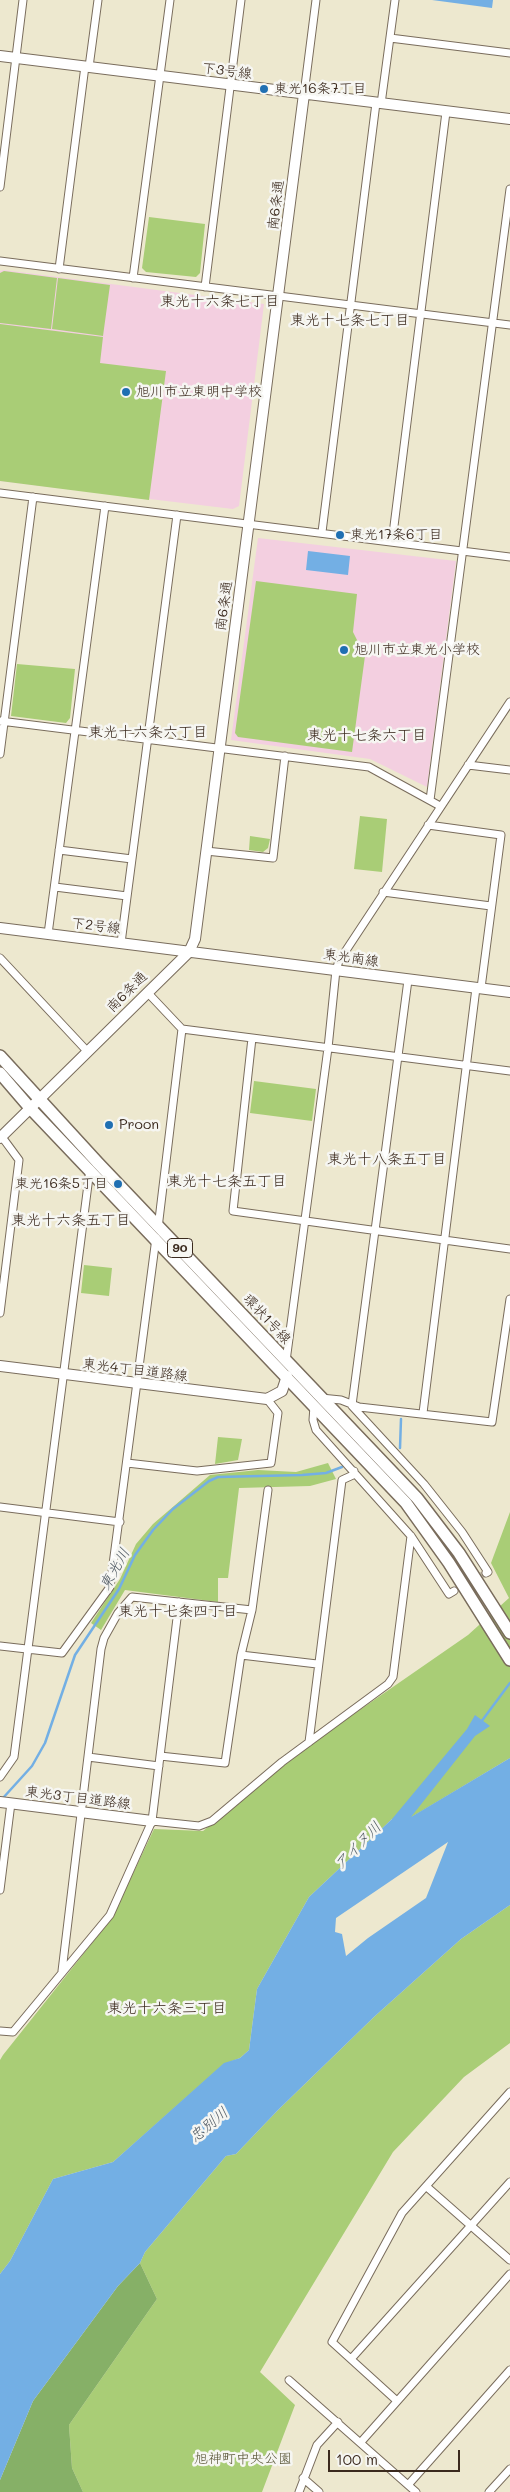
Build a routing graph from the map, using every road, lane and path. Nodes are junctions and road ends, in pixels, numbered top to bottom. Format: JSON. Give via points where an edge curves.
{"nodes":[{"id":1,"x":24,"y":0,"type":"edge"},
{"id":2,"x":98,"y":0,"type":"edge"},
{"id":3,"x":170,"y":0,"type":"edge"},
{"id":4,"x":241,"y":0,"type":"edge"},
{"id":5,"x":316,"y":0,"type":"edge"},
{"id":6,"x":395,"y":0,"type":"edge"},
{"id":7,"x":390,"y":38,"type":"junction"},
{"id":8,"x":510,"y":53,"type":"edge"},
{"id":9,"x":0,"y":56,"type":"edge"},
{"id":10,"x":16,"y":58,"type":"junction"},
{"id":11,"x":87,"y":66,"type":"junction"},
{"id":12,"x":160,"y":76,"type":"junction"},
{"id":13,"x":231,"y":85,"type":"junction"},
{"id":14,"x":304,"y":94,"type":"junction"},
{"id":15,"x":379,"y":103,"type":"junction"},
{"id":16,"x":446,"y":112,"type":"junction"},
{"id":17,"x":510,"y":119,"type":"edge"},
{"id":18,"x":0,"y":187,"type":"edge"},
{"id":19,"x":510,"y":189,"type":"edge"},
{"id":20,"x":509,"y":211,"type":"edge"},
{"id":21,"x":0,"y":261,"type":"edge"},
{"id":22,"x":59,"y":269,"type":"junction"},
{"id":23,"x":133,"y":278,"type":"junction"},
{"id":24,"x":205,"y":287,"type":"junction"},
{"id":25,"x":278,"y":296,"type":"junction"},
{"id":26,"x":351,"y":305,"type":"junction"},
{"id":27,"x":421,"y":313,"type":"junction"},
{"id":28,"x":493,"y":323,"type":"junction"},
{"id":29,"x":510,"y":325,"type":"edge"},
{"id":30,"x":0,"y":493,"type":"edge"},
{"id":31,"x":33,"y":497,"type":"junction"},
{"id":32,"x":105,"y":506,"type":"junction"},
{"id":33,"x":177,"y":515,"type":"junction"},
{"id":34,"x":249,"y":523,"type":"junction"},
{"id":35,"x":322,"y":532,"type":"junction"},
{"id":36,"x":392,"y":542,"type":"junction"},
{"id":37,"x":464,"y":551,"type":"junction"},
{"id":38,"x":510,"y":557,"type":"edge"},
{"id":39,"x":510,"y":702,"type":"edge"},
{"id":40,"x":2,"y":721,"type":"edge"},
{"id":41,"x":75,"y":730,"type":"junction"},
{"id":42,"x":147,"y":739,"type":"junction"},
{"id":43,"x":219,"y":748,"type":"junction"},
{"id":44,"x":0,"y":754,"type":"edge"},
{"id":45,"x":285,"y":756,"type":"junction"},
{"id":46,"x":468,"y":764,"type":"junction"},
{"id":47,"x":510,"y":770,"type":"edge"},
{"id":48,"x":430,"y":800,"type":"junction"},
{"id":49,"x":440,"y":806,"type":"junction"},
{"id":50,"x":428,"y":825,"type":"junction"},
{"id":51,"x":60,"y":850,"type":"junction"},
{"id":52,"x":206,"y":851,"type":"junction"},
{"id":53,"x":132,"y":859,"type":"junction"},
{"id":54,"x":54,"y":887,"type":"junction"},
{"id":55,"x":383,"y":892,"type":"junction"},
{"id":56,"x":127,"y":896,"type":"junction"},
{"id":57,"x":491,"y":906,"type":"junction"},
{"id":58,"x":0,"y":928,"type":"edge"},
{"id":59,"x":48,"y":934,"type":"junction"},
{"id":60,"x":121,"y":943,"type":"junction"},
{"id":61,"x":189,"y":952,"type":"junction"},
{"id":62,"x":0,"y":958,"type":"edge"},
{"id":63,"x":336,"y":970,"type":"junction"},
{"id":64,"x":408,"y":980,"type":"junction"},
{"id":65,"x":479,"y":988,"type":"junction"},
{"id":66,"x":147,"y":992,"type":"junction"},
{"id":67,"x":510,"y":992,"type":"edge"},
{"id":68,"x":182,"y":1029,"type":"junction"},
{"id":69,"x":252,"y":1038,"type":"junction"},
{"id":70,"x":328,"y":1048,"type":"junction"},
{"id":71,"x":87,"y":1051,"type":"junction"},
{"id":72,"x":0,"y":1056,"type":"edge"},
{"id":73,"x":398,"y":1057,"type":"junction"},
{"id":74,"x":467,"y":1066,"type":"junction"},
{"id":75,"x":510,"y":1071,"type":"edge"},
{"id":76,"x":0,"y":1074,"type":"edge"},
{"id":77,"x":38,"y":1099,"type":"junction"},
{"id":78,"x":30,"y":1108,"type":"junction"},
{"id":79,"x":1,"y":1138,"type":"edge"},
{"id":80,"x":94,"y":1167,"type":"junction"},
{"id":81,"x":304,"y":1222,"type":"junction"},
{"id":82,"x":158,"y":1226,"type":"junction"},
{"id":83,"x":376,"y":1231,"type":"junction"},
{"id":84,"x":445,"y":1240,"type":"junction"},
{"id":85,"x":156,"y":1241,"type":"junction"},
{"id":86,"x":510,"y":1249,"type":"edge"},
{"id":87,"x":510,"y":1299,"type":"edge"},
{"id":88,"x":0,"y":1313,"type":"edge"},
{"id":89,"x":286,"y":1361,"type":"junction"},
{"id":90,"x":0,"y":1366,"type":"edge"},
{"id":91,"x":65,"y":1375,"type":"junction"},
{"id":92,"x":287,"y":1376,"type":"junction"},
{"id":93,"x":137,"y":1384,"type":"junction"},
{"id":94,"x":266,"y":1399,"type":"junction"},
{"id":95,"x":318,"y":1402,"type":"junction"},
{"id":96,"x":352,"y":1406,"type":"junction"},
{"id":97,"x":423,"y":1413,"type":"junction"},
{"id":98,"x":127,"y":1463,"type":"junction"},
{"id":99,"x":354,"y":1471,"type":"junction"},
{"id":100,"x":268,"y":1490,"type":"dead end"},
{"id":101,"x":0,"y":1507,"type":"edge"},
{"id":102,"x":46,"y":1513,"type":"junction"},
{"id":103,"x":120,"y":1522,"type":"junction"},
{"id":104,"x":410,"y":1536,"type":"junction"},
{"id":105,"x":487,"y":1573,"type":"dead end"},
{"id":106,"x":452,"y":1593,"type":"dead end"},
{"id":107,"x":179,"y":1602,"type":"junction"},
{"id":108,"x":252,"y":1610,"type":"junction"},
{"id":109,"x":510,"y":1633,"type":"edge"},
{"id":110,"x":0,"y":1646,"type":"edge"},
{"id":111,"x":28,"y":1650,"type":"junction"},
{"id":112,"x":241,"y":1654,"type":"junction"},
{"id":113,"x":510,"y":1660,"type":"edge"},
{"id":114,"x":317,"y":1664,"type":"junction"},
{"id":115,"x":309,"y":1742,"type":"junction"},
{"id":116,"x":160,"y":1756,"type":"junction"},
{"id":117,"x":88,"y":1757,"type":"junction"},
{"id":118,"x":158,"y":1766,"type":"junction"},
{"id":119,"x":0,"y":1777,"type":"edge"},
{"id":120,"x":6,"y":1803,"type":"edge"},
{"id":121,"x":81,"y":1812,"type":"junction"},
{"id":122,"x":152,"y":1821,"type":"junction"},
{"id":123,"x":0,"y":1890,"type":"edge"},
{"id":124,"x":62,"y":1971,"type":"junction"},
{"id":125,"x":0,"y":2031,"type":"edge"},
{"id":126,"x":510,"y":2092,"type":"edge"},
{"id":127,"x":510,"y":2182,"type":"edge"},
{"id":128,"x":427,"y":2187,"type":"junction"},
{"id":129,"x":471,"y":2225,"type":"junction"},
{"id":130,"x":510,"y":2260,"type":"edge"},
{"id":131,"x":510,"y":2274,"type":"edge"},
{"id":132,"x":351,"y":2359,"type":"junction"},
{"id":133,"x":510,"y":2370,"type":"edge"},
{"id":134,"x":289,"y":2380,"type":"dead end"},
{"id":135,"x":396,"y":2401,"type":"junction"},
{"id":136,"x":338,"y":2422,"type":"junction"},
{"id":137,"x":361,"y":2442,"type":"junction"},
{"id":138,"x":510,"y":2469,"type":"edge"},
{"id":139,"x":303,"y":2478,"type":"junction"},
{"id":140,"x":408,"y":2485,"type":"junction"},
{"id":141,"x":299,"y":2492,"type":"edge"},
{"id":142,"x":319,"y":2492,"type":"edge"},
{"id":143,"x":416,"y":2492,"type":"edge"},
{"id":144,"x":490,"y":2492,"type":"edge"}],
"edges":[{"from":1,"to":10,"type":"street"},
{"from":2,"to":11,"type":"street"},
{"from":3,"to":12,"type":"street"},
{"from":4,"to":13,"type":"street"},
{"from":5,"to":14,"type":"street","name":"南6条通"},
{"from":6,"to":7,"type":"street"},
{"from":7,"to":8,"type":"street"},
{"from":7,"to":15,"type":"street"},
{"from":9,"to":10,"type":"street","name":"下3号線"},
{"from":10,"to":11,"type":"street","name":"下3号線"},
{"from":10,"to":18,"type":"street"},
{"from":11,"to":12,"type":"street","name":"下3号線"},
{"from":11,"to":22,"type":"street"},
{"from":12,"to":13,"type":"street","name":"下3号線"},
{"from":12,"to":23,"type":"street"},
{"from":13,"to":14,"type":"street","name":"下3号線"},
{"from":13,"to":24,"type":"street"},
{"from":14,"to":15,"type":"street","name":"下3号線"},
{"from":14,"to":25,"type":"street","name":"南6条通"},
{"from":15,"to":16,"type":"street","name":"下3号線"},
{"from":15,"to":26,"type":"street"},
{"from":16,"to":17,"type":"street","name":"下3号線"},
{"from":16,"to":27,"type":"street"},
{"from":19,"to":20,"type":"street"},
{"from":20,"to":28,"type":"street"},
{"from":21,"to":22,"type":"street"},
{"from":22,"to":23,"type":"street"},
{"from":23,"to":24,"type":"street"},
{"from":24,"to":25,"type":"street"},
{"from":25,"to":26,"type":"street"},
{"from":25,"to":34,"type":"street","name":"南6条通"},
{"from":26,"to":27,"type":"street"},
{"from":26,"to":35,"type":"street"},
{"from":27,"to":28,"type":"street"},
{"from":27,"to":36,"type":"street"},
{"from":28,"to":29,"type":"street"},
{"from":28,"to":37,"type":"street"},
{"from":30,"to":31,"type":"street"},
{"from":31,"to":32,"type":"street"},
{"from":31,"to":40,"type":"street"},
{"from":32,"to":33,"type":"street"},
{"from":32,"to":41,"type":"street"},
{"from":33,"to":34,"type":"street"},
{"from":33,"to":42,"type":"street"},
{"from":34,"to":35,"type":"street"},
{"from":34,"to":43,"type":"street","name":"南6条通"},
{"from":35,"to":36,"type":"street"},
{"from":36,"to":37,"type":"street"},
{"from":37,"to":38,"type":"street"},
{"from":37,"to":48,"type":"street"},
{"from":39,"to":46,"type":"street"},
{"from":40,"to":41,"type":"street"},
{"from":40,"to":44,"type":"street"},
{"from":41,"to":42,"type":"street"},
{"from":41,"to":51,"type":"street"},
{"from":42,"to":43,"type":"street"},
{"from":42,"to":53,"type":"street"},
{"from":43,"to":45,"type":"street"},
{"from":43,"to":52,"type":"street","name":"南6条通"},
{"from":45,"to":48,"type":"street","via":[[369,767]]},
{"from":45,"to":52,"type":"street","via":[[272,858]]},
{"from":46,"to":47,"type":"street"},
{"from":46,"to":49,"type":"street"},
{"from":48,"to":49,"type":"street"},
{"from":49,"to":50,"type":"street"},
{"from":50,"to":55,"type":"street"},
{"from":50,"to":57,"type":"street","via":[[500,835]]},
{"from":51,"to":53,"type":"street"},
{"from":51,"to":54,"type":"street"},
{"from":52,"to":61,"type":"street","name":"南6条通","via":[[195,938]]},
{"from":53,"to":56,"type":"street"},
{"from":54,"to":56,"type":"street"},
{"from":54,"to":59,"type":"street"},
{"from":55,"to":57,"type":"street"},
{"from":55,"to":63,"type":"street","via":[[339,960]]},
{"from":56,"to":60,"type":"street"},
{"from":57,"to":65,"type":"street"},
{"from":58,"to":59,"type":"street","name":"下2号線"},
{"from":59,"to":60,"type":"street","name":"下2号線"},
{"from":60,"to":61,"type":"street","name":"下2号線"},
{"from":61,"to":63,"type":"street","name":"東光南線"},
{"from":61,"to":66,"type":"street","name":"南6条通"},
{"from":62,"to":71,"type":"street"},
{"from":63,"to":64,"type":"street","name":"東光南線"},
{"from":63,"to":70,"type":"street"},
{"from":64,"to":65,"type":"street","name":"東光南線"},
{"from":64,"to":73,"type":"street"},
{"from":65,"to":67,"type":"street","name":"東光南線"},
{"from":65,"to":74,"type":"street"},
{"from":66,"to":68,"type":"street"},
{"from":66,"to":71,"type":"street","name":"南6条通"},
{"from":68,"to":69,"type":"street"},
{"from":68,"to":82,"type":"street"},
{"from":69,"to":70,"type":"street"},
{"from":69,"to":81,"type":"street","via":[[233,1211]]},
{"from":70,"to":73,"type":"street"},
{"from":70,"to":81,"type":"street"},
{"from":71,"to":77,"type":"street","name":"南6条通"},
{"from":72,"to":77,"type":"main road","name":"環状1号線","number":"90"},
{"from":73,"to":74,"type":"street"},
{"from":73,"to":83,"type":"street"},
{"from":74,"to":75,"type":"street"},
{"from":74,"to":84,"type":"street"},
{"from":76,"to":78,"type":"main road","name":"環状1号線","number":"90"},
{"from":77,"to":78,"type":"street","name":"南6条通"},
{"from":77,"to":80,"type":"main road","name":"環状1号線","number":"90"},
{"from":78,"to":79,"type":"street","name":"南6条通"},
{"from":78,"to":80,"type":"main road","name":"環状1号線","number":"90"},
{"from":79,"to":88,"type":"street","via":[[19,1160]]},
{"from":80,"to":82,"type":"main road","name":"環状1号線","number":"90"},
{"from":80,"to":85,"type":"main road","name":"環状1号線","number":"90"},
{"from":80,"to":91,"type":"street"},
{"from":81,"to":83,"type":"street"},
{"from":81,"to":89,"type":"street"},
{"from":82,"to":85,"type":"street"},
{"from":82,"to":89,"type":"main road","name":"環状1号線","number":"90"},
{"from":83,"to":84,"type":"street"},
{"from":83,"to":96,"type":"street"},
{"from":84,"to":86,"type":"street"},
{"from":84,"to":97,"type":"street"},
{"from":85,"to":92,"type":"main road","name":"環状1号線","number":"90"},
{"from":85,"to":93,"type":"street"},
{"from":87,"to":97,"type":"street","via":[[492,1422]]},
{"from":89,"to":92,"type":"street"},
{"from":89,"to":95,"type":"main road","name":"環状1号線","number":"90"},
{"from":90,"to":91,"type":"street","name":"東光4丁目道路線"},
{"from":91,"to":93,"type":"street","name":"東光4丁目道路線"},
{"from":91,"to":102,"type":"street"},
{"from":92,"to":94,"type":"street","via":[[282,1391]]},
{"from":92,"to":95,"type":"main road","name":"環状1号線","number":"90"},
{"from":93,"to":94,"type":"street","name":"東光4丁目道路線"},
{"from":93,"to":98,"type":"street"},
{"from":94,"to":98,"type":"street","via":[[278,1413],[271,1463],[197,1471]]},
{"from":95,"to":96,"type":"street","via":[[340,1400]]},
{"from":95,"to":99,"type":"street","via":[[313,1420],[316,1430]]},
{"from":95,"to":109,"type":"main road","name":"環状1号線","number":"90","via":[[417,1498],[459,1553]]},
{"from":95,"to":113,"type":"main road","name":"環状1号線","number":"90","via":[[406,1503],[449,1563]]},
{"from":96,"to":97,"type":"street"},
{"from":96,"to":105,"type":"street","via":[[424,1484],[462,1532]]},
{"from":98,"to":103,"type":"street"},
{"from":99,"to":104,"type":"street"},
{"from":99,"to":114,"type":"street","via":[[353,1475],[342,1480]]},
{"from":100,"to":108,"type":"street"},
{"from":101,"to":102,"type":"street"},
{"from":102,"to":103,"type":"street"},
{"from":102,"to":111,"type":"street"},
{"from":103,"to":111,"type":"street","via":[[110,1587],[62,1653]]},
{"from":104,"to":106,"type":"street"},
{"from":104,"to":115,"type":"street","via":[[393,1677]]},
{"from":107,"to":108,"type":"street"},
{"from":107,"to":116,"type":"street"},
{"from":107,"to":117,"type":"street","via":[[132,1597],[118,1613],[101,1649]]},
{"from":108,"to":112,"type":"street"},
{"from":110,"to":111,"type":"street"},
{"from":111,"to":119,"type":"street","via":[[14,1757]]},
{"from":112,"to":114,"type":"street"},
{"from":112,"to":116,"type":"street","via":[[225,1763]]},
{"from":114,"to":115,"type":"street"},
{"from":115,"to":122,"type":"street","via":[[206,1824]]},
{"from":116,"to":118,"type":"street"},
{"from":117,"to":118,"type":"street"},
{"from":117,"to":121,"type":"street"},
{"from":118,"to":122,"type":"street"},
{"from":120,"to":121,"type":"street","name":"東光3丁目道路線"},
{"from":120,"to":123,"type":"street"},
{"from":121,"to":122,"type":"street","name":"東光3丁目道路線"},
{"from":121,"to":124,"type":"street"},
{"from":122,"to":124,"type":"street","via":[[110,1915]]},
{"from":124,"to":125,"type":"street","via":[[13,2032]]},
{"from":126,"to":128,"type":"street"},
{"from":127,"to":129,"type":"street"},
{"from":128,"to":129,"type":"street"},
{"from":128,"to":132,"type":"street","via":[[402,2213],[332,2342]]},
{"from":129,"to":130,"type":"street"},
{"from":129,"to":132,"type":"street"},
{"from":131,"to":135,"type":"street"},
{"from":132,"to":135,"type":"street"},
{"from":133,"to":140,"type":"street"},
{"from":134,"to":136,"type":"street"},
{"from":135,"to":137,"type":"street"},
{"from":136,"to":137,"type":"street"},
{"from":136,"to":139,"type":"street","via":[[317,2445]]},
{"from":137,"to":140,"type":"street"},
{"from":138,"to":144,"type":"street"},
{"from":139,"to":141,"type":"street"},
{"from":139,"to":142,"type":"street"},
{"from":140,"to":143,"type":"street"}]}
